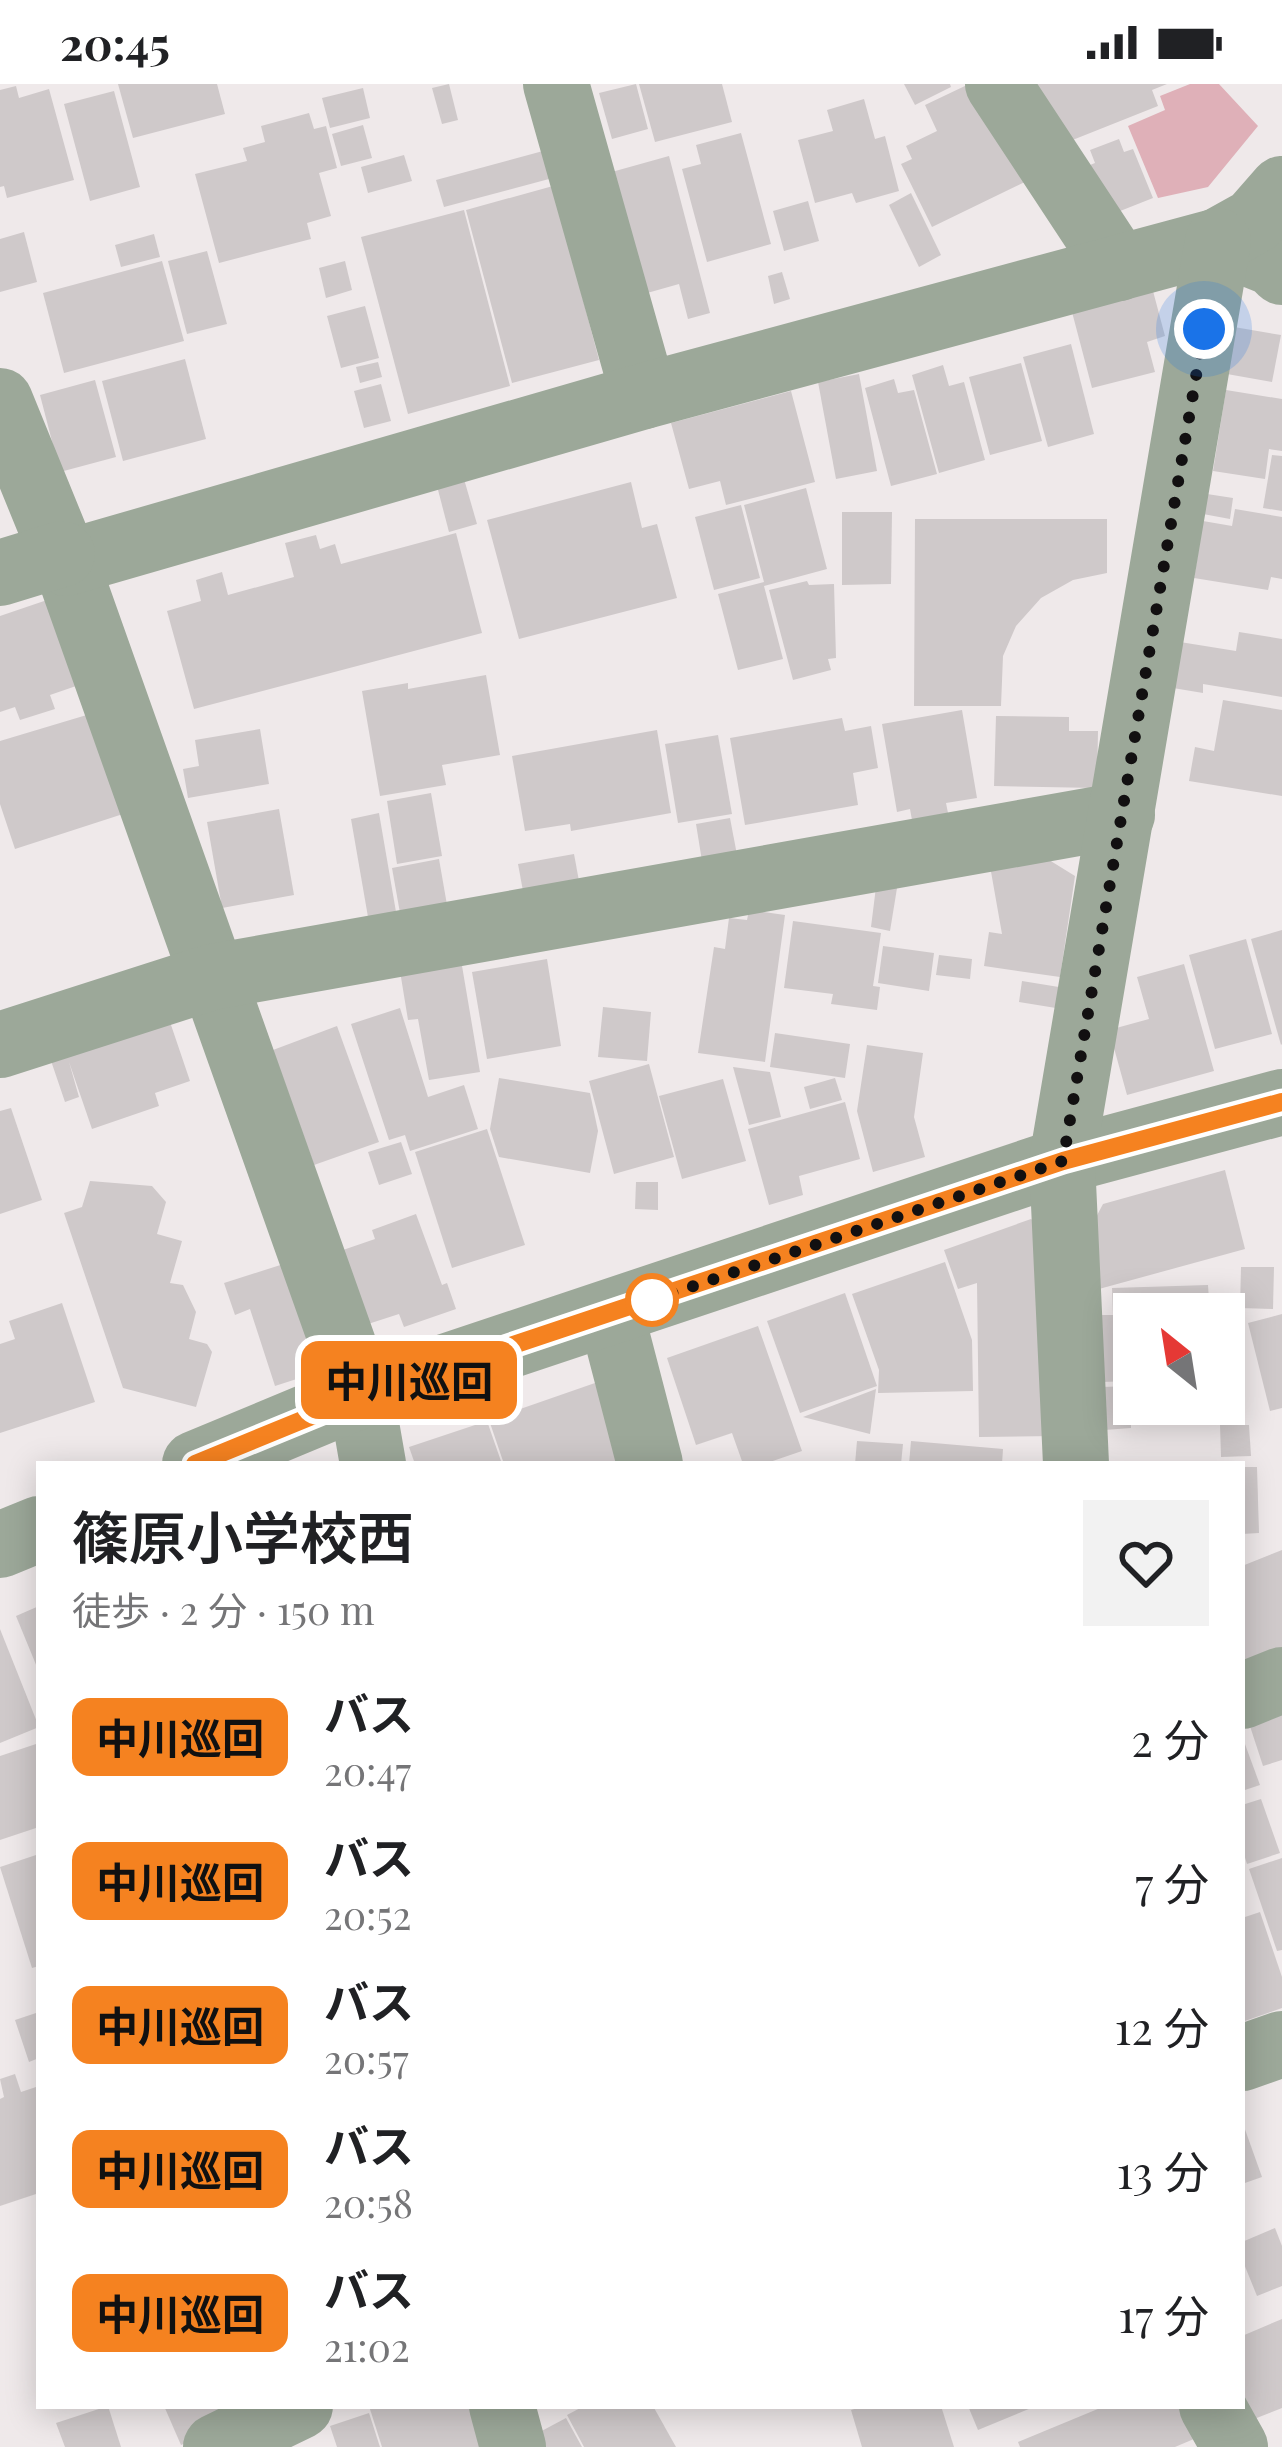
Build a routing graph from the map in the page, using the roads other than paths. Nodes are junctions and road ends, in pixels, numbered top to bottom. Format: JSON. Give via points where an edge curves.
{"nodes":[{"id":1,"x":556,"y":84,"type":"edge"},
{"id":2,"x":998,"y":84,"type":"edge"},
{"id":3,"x":1282,"y":190,"type":"edge"},
{"id":4,"x":1218,"y":241,"type":"junction"},
{"id":5,"x":1119,"y":268,"type":"junction"},
{"id":6,"x":1282,"y":272,"type":"edge"},
{"id":7,"x":644,"y":396,"type":"junction"},
{"id":8,"x":0,"y":401,"type":"edge"},
{"id":9,"x":64,"y":558,"type":"junction"},
{"id":10,"x":0,"y":573,"type":"edge"},
{"id":11,"x":1122,"y":814,"type":"junction"},
{"id":12,"x":212,"y":976,"type":"junction"},
{"id":13,"x":0,"y":1045,"type":"edge"},
{"id":14,"x":1282,"y":1102,"type":"edge"},
{"id":15,"x":1063,"y":1161,"type":"junction"},
{"id":16,"x":611,"y":1314,"type":"junction"},
{"id":17,"x":361,"y":1396,"type":"junction"},
{"id":18,"x":202,"y":1461,"type":"edge"},
{"id":19,"x":372,"y":1461,"type":"edge"},
{"id":20,"x":649,"y":1461,"type":"edge"},
{"id":21,"x":1076,"y":1461,"type":"edge"},
{"id":22,"x":36,"y":1530,"type":"edge"},
{"id":23,"x":0,"y":1545,"type":"edge"},
{"id":24,"x":1282,"y":1680,"type":"edge"},
{"id":25,"x":1245,"y":1695,"type":"edge"},
{"id":26,"x":1282,"y":2044,"type":"edge"},
{"id":27,"x":1245,"y":2057,"type":"edge"},
{"id":28,"x":294,"y":2409,"type":"edge"},
{"id":29,"x":503,"y":2409,"type":"edge"},
{"id":30,"x":1214,"y":2409,"type":"edge"},
{"id":31,"x":216,"y":2447,"type":"edge"},
{"id":32,"x":513,"y":2447,"type":"edge"},
{"id":33,"x":1235,"y":2447,"type":"edge"}],
"edges":[{"from":1,"to":7,"type":"street"},
{"from":2,"to":5,"type":"street"},
{"from":3,"to":4,"type":"street","via":[[1254,221]]},
{"from":4,"to":5,"type":"street"},
{"from":4,"to":6,"type":"street"},
{"from":4,"to":11,"type":"street"},
{"from":5,"to":7,"type":"street"},
{"from":7,"to":9,"type":"street"},
{"from":8,"to":9,"type":"street"},
{"from":9,"to":10,"type":"street"},
{"from":9,"to":12,"type":"street"},
{"from":11,"to":12,"type":"street"},
{"from":11,"to":15,"type":"street"},
{"from":12,"to":13,"type":"street"},
{"from":12,"to":17,"type":"street"},
{"from":14,"to":15,"type":"street"},
{"from":15,"to":16,"type":"street"},
{"from":15,"to":21,"type":"street"},
{"from":16,"to":17,"type":"street"},
{"from":16,"to":20,"type":"street"},
{"from":17,"to":18,"type":"street"},
{"from":17,"to":19,"type":"street"},
{"from":22,"to":23,"type":"street"},
{"from":24,"to":25,"type":"street"},
{"from":26,"to":27,"type":"street"},
{"from":28,"to":31,"type":"street"},
{"from":29,"to":32,"type":"street"},
{"from":30,"to":33,"type":"street"}]}
